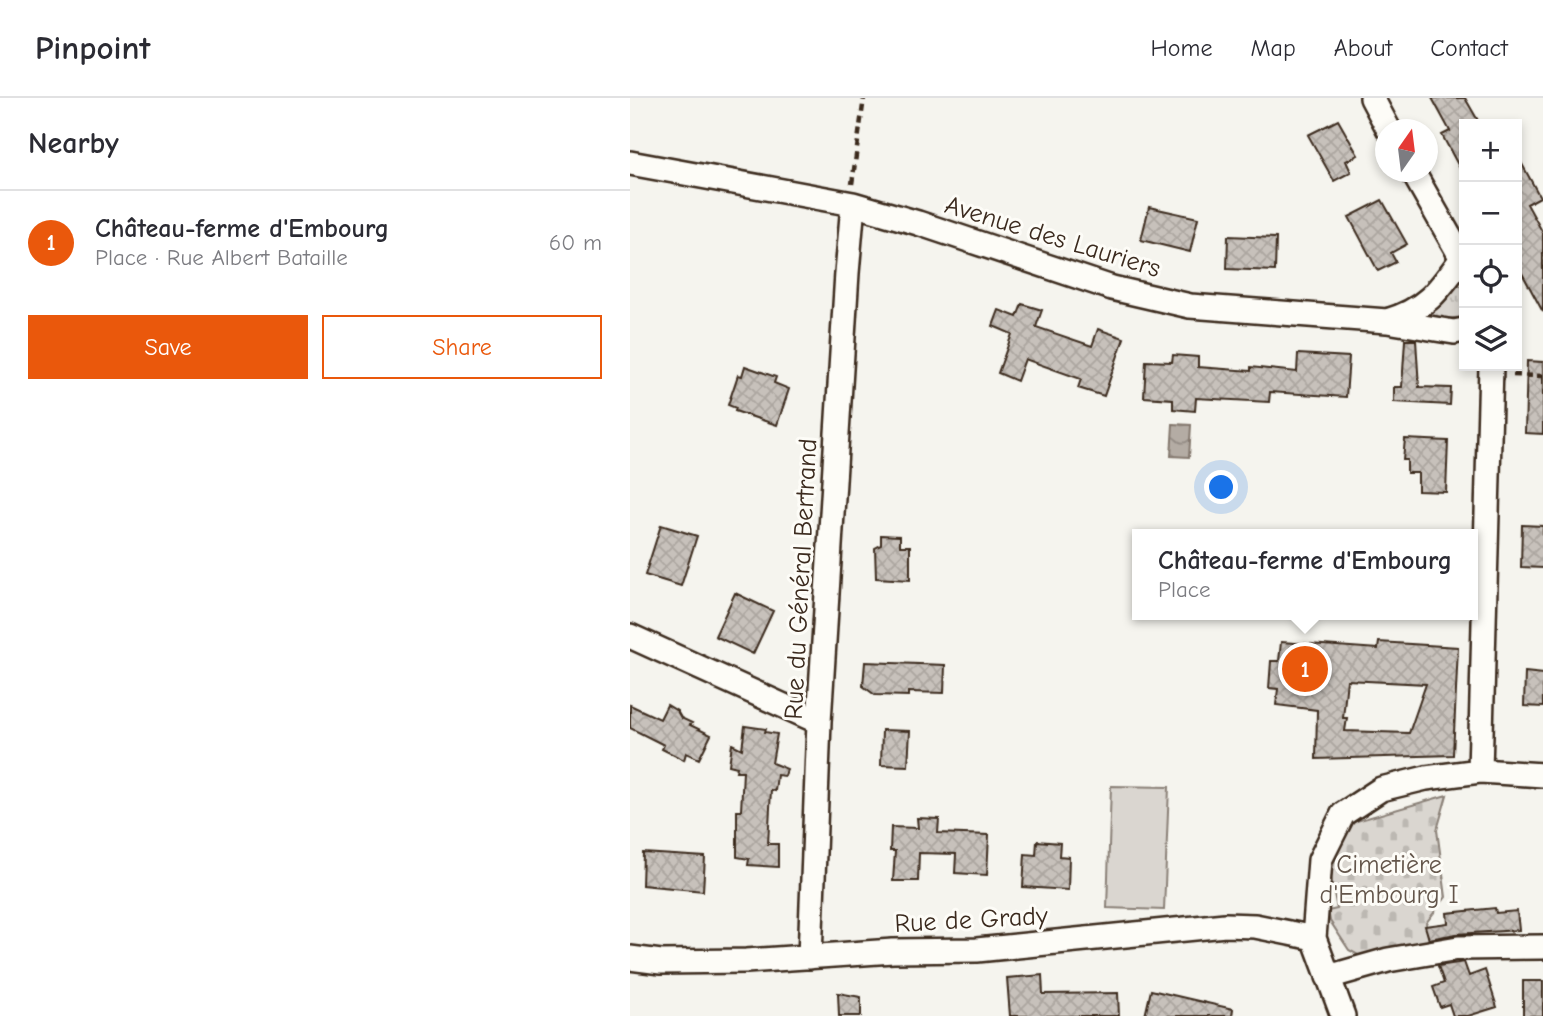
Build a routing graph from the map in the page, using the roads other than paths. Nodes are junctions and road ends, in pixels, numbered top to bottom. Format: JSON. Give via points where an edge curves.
{"nodes":[{"id":1,"x":1372,"y":98,"type":"edge"},
{"id":2,"x":1384,"y":119,"type":"edge"},
{"id":3,"x":630,"y":163,"type":"edge"},
{"id":4,"x":1419,"y":182,"type":"edge"},
{"id":5,"x":853,"y":204,"type":"junction"},
{"id":6,"x":1459,"y":253,"type":"edge"},
{"id":7,"x":1459,"y":265,"type":"edge"},
{"id":8,"x":1387,"y":321,"type":"junction"},
{"id":9,"x":1459,"y":331,"type":"edge"},
{"id":10,"x":1491,"y":371,"type":"edge"},
{"id":11,"x":630,"y":636,"type":"edge"},
{"id":12,"x":819,"y":722,"type":"junction"},
{"id":13,"x":1480,"y":771,"type":"junction"},
{"id":14,"x":1543,"y":775,"type":"edge"},
{"id":15,"x":1314,"y":939,"type":"junction"},
{"id":16,"x":1543,"y":947,"type":"edge"},
{"id":17,"x":810,"y":957,"type":"junction"},
{"id":18,"x":630,"y":958,"type":"edge"},
{"id":19,"x":1328,"y":977,"type":"junction"},
{"id":20,"x":1343,"y":1016,"type":"edge"}],
"edges":[{"from":1,"to":2,"type":"street"},
{"from":3,"to":5,"type":"street","name":"Avenue des Lauriers"},
{"from":4,"to":6,"type":"street"},
{"from":5,"to":8,"type":"street","name":"Avenue des Lauriers","via":[[1112,288],[1190,306]]},
{"from":5,"to":12,"type":"street","name":"Rue du Général Bertrand"},
{"from":7,"to":8,"type":"street","via":[[1422,306]]},
{"from":8,"to":9,"type":"street","name":"Avenue des Lauriers"},
{"from":10,"to":13,"type":"street"},
{"from":11,"to":12,"type":"street"},
{"from":12,"to":17,"type":"street","name":"Rue du Général Bertrand"},
{"from":13,"to":14,"type":"street"},
{"from":13,"to":15,"type":"street","via":[[1381,789],[1343,814],[1320,860]]},
{"from":15,"to":17,"type":"street","name":"Rue de Grady","via":[[1255,926],[1225,925],[977,950]]},
{"from":15,"to":19,"type":"street"},
{"from":16,"to":19,"type":"street","via":[[1458,948],[1388,960]]},
{"from":17,"to":18,"type":"street","name":"Rue de Grady","via":[[722,962]]},
{"from":19,"to":20,"type":"street"}]}
